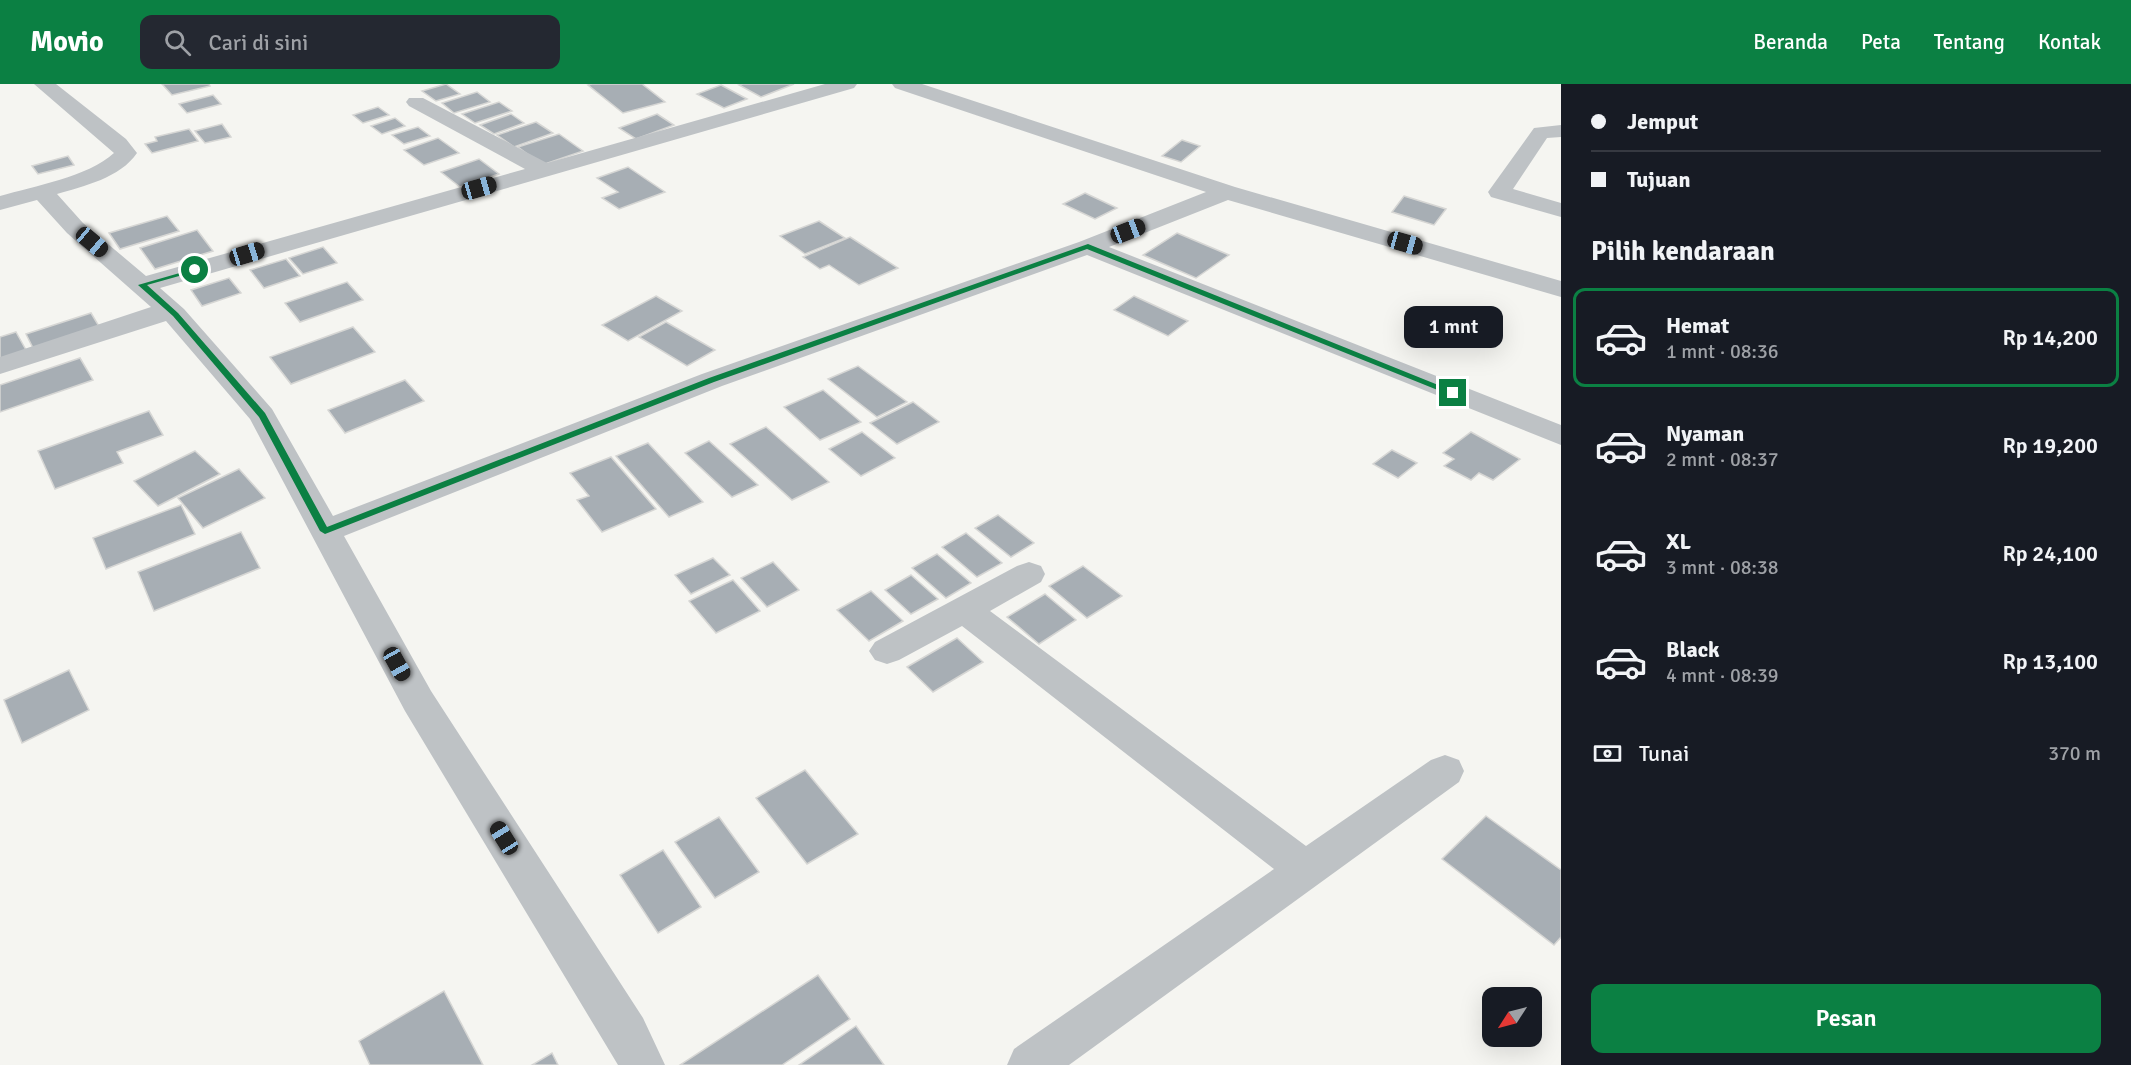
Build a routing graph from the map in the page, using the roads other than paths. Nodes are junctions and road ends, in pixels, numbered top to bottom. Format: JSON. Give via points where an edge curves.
{"nodes":[{"id":1,"x":44,"y":84,"type":"edge"},
{"id":2,"x":847,"y":84,"type":"edge"},
{"id":3,"x":902,"y":84,"type":"edge"},
{"id":4,"x":416,"y":102,"type":"dead end"},
{"id":5,"x":1561,"y":131,"type":"edge"},
{"id":6,"x":544,"y":170,"type":"junction"},
{"id":7,"x":1506,"y":182,"type":"junction"},
{"id":8,"x":42,"y":191,"type":"junction"},
{"id":9,"x":1227,"y":192,"type":"junction"},
{"id":10,"x":1561,"y":197,"type":"edge"},
{"id":11,"x":0,"y":202,"type":"edge"},
{"id":12,"x":1561,"y":210,"type":"edge"},
{"id":13,"x":1088,"y":247,"type":"junction"},
{"id":14,"x":142,"y":285,"type":"junction"},
{"id":15,"x":1561,"y":289,"type":"edge"},
{"id":16,"x":169,"y":309,"type":"junction"},
{"id":17,"x":0,"y":366,"type":"edge"},
{"id":18,"x":1561,"y":436,"type":"edge"},
{"id":19,"x":325,"y":531,"type":"junction"},
{"id":20,"x":1029,"y":574,"type":"dead end"},
{"id":21,"x":964,"y":610,"type":"junction"},
{"id":22,"x":887,"y":651,"type":"dead end"},
{"id":23,"x":1445,"y":771,"type":"dead end"},
{"id":24,"x":1306,"y":870,"type":"junction"},
{"id":25,"x":642,"y":1065,"type":"edge"},
{"id":26,"x":1030,"y":1065,"type":"edge"}],
"edges":[{"from":1,"to":8,"type":"street","via":[[126,153],[121,161],[104,170]]},
{"from":2,"to":6,"type":"street"},
{"from":3,"to":9,"type":"street"},
{"from":4,"to":6,"type":"street"},
{"from":5,"to":7,"type":"street","via":[[1541,132]]},
{"from":6,"to":14,"type":"street"},
{"from":7,"to":10,"type":"street"},
{"from":7,"to":12,"type":"street","via":[[1499,192]]},
{"from":8,"to":11,"type":"street"},
{"from":8,"to":14,"type":"street","via":[[75,228]]},
{"from":9,"to":13,"type":"street"},
{"from":9,"to":15,"type":"street"},
{"from":13,"to":18,"type":"street"},
{"from":13,"to":19,"type":"street","via":[[711,380]]},
{"from":14,"to":16,"type":"street"},
{"from":16,"to":17,"type":"street"},
{"from":16,"to":19,"type":"street","via":[[262,415]]},
{"from":19,"to":25,"type":"street","via":[[418,701],[627,1034]]},
{"from":20,"to":21,"type":"street"},
{"from":21,"to":22,"type":"street"},
{"from":21,"to":24,"type":"street"},
{"from":23,"to":24,"type":"street"},
{"from":24,"to":26,"type":"street"}]}
